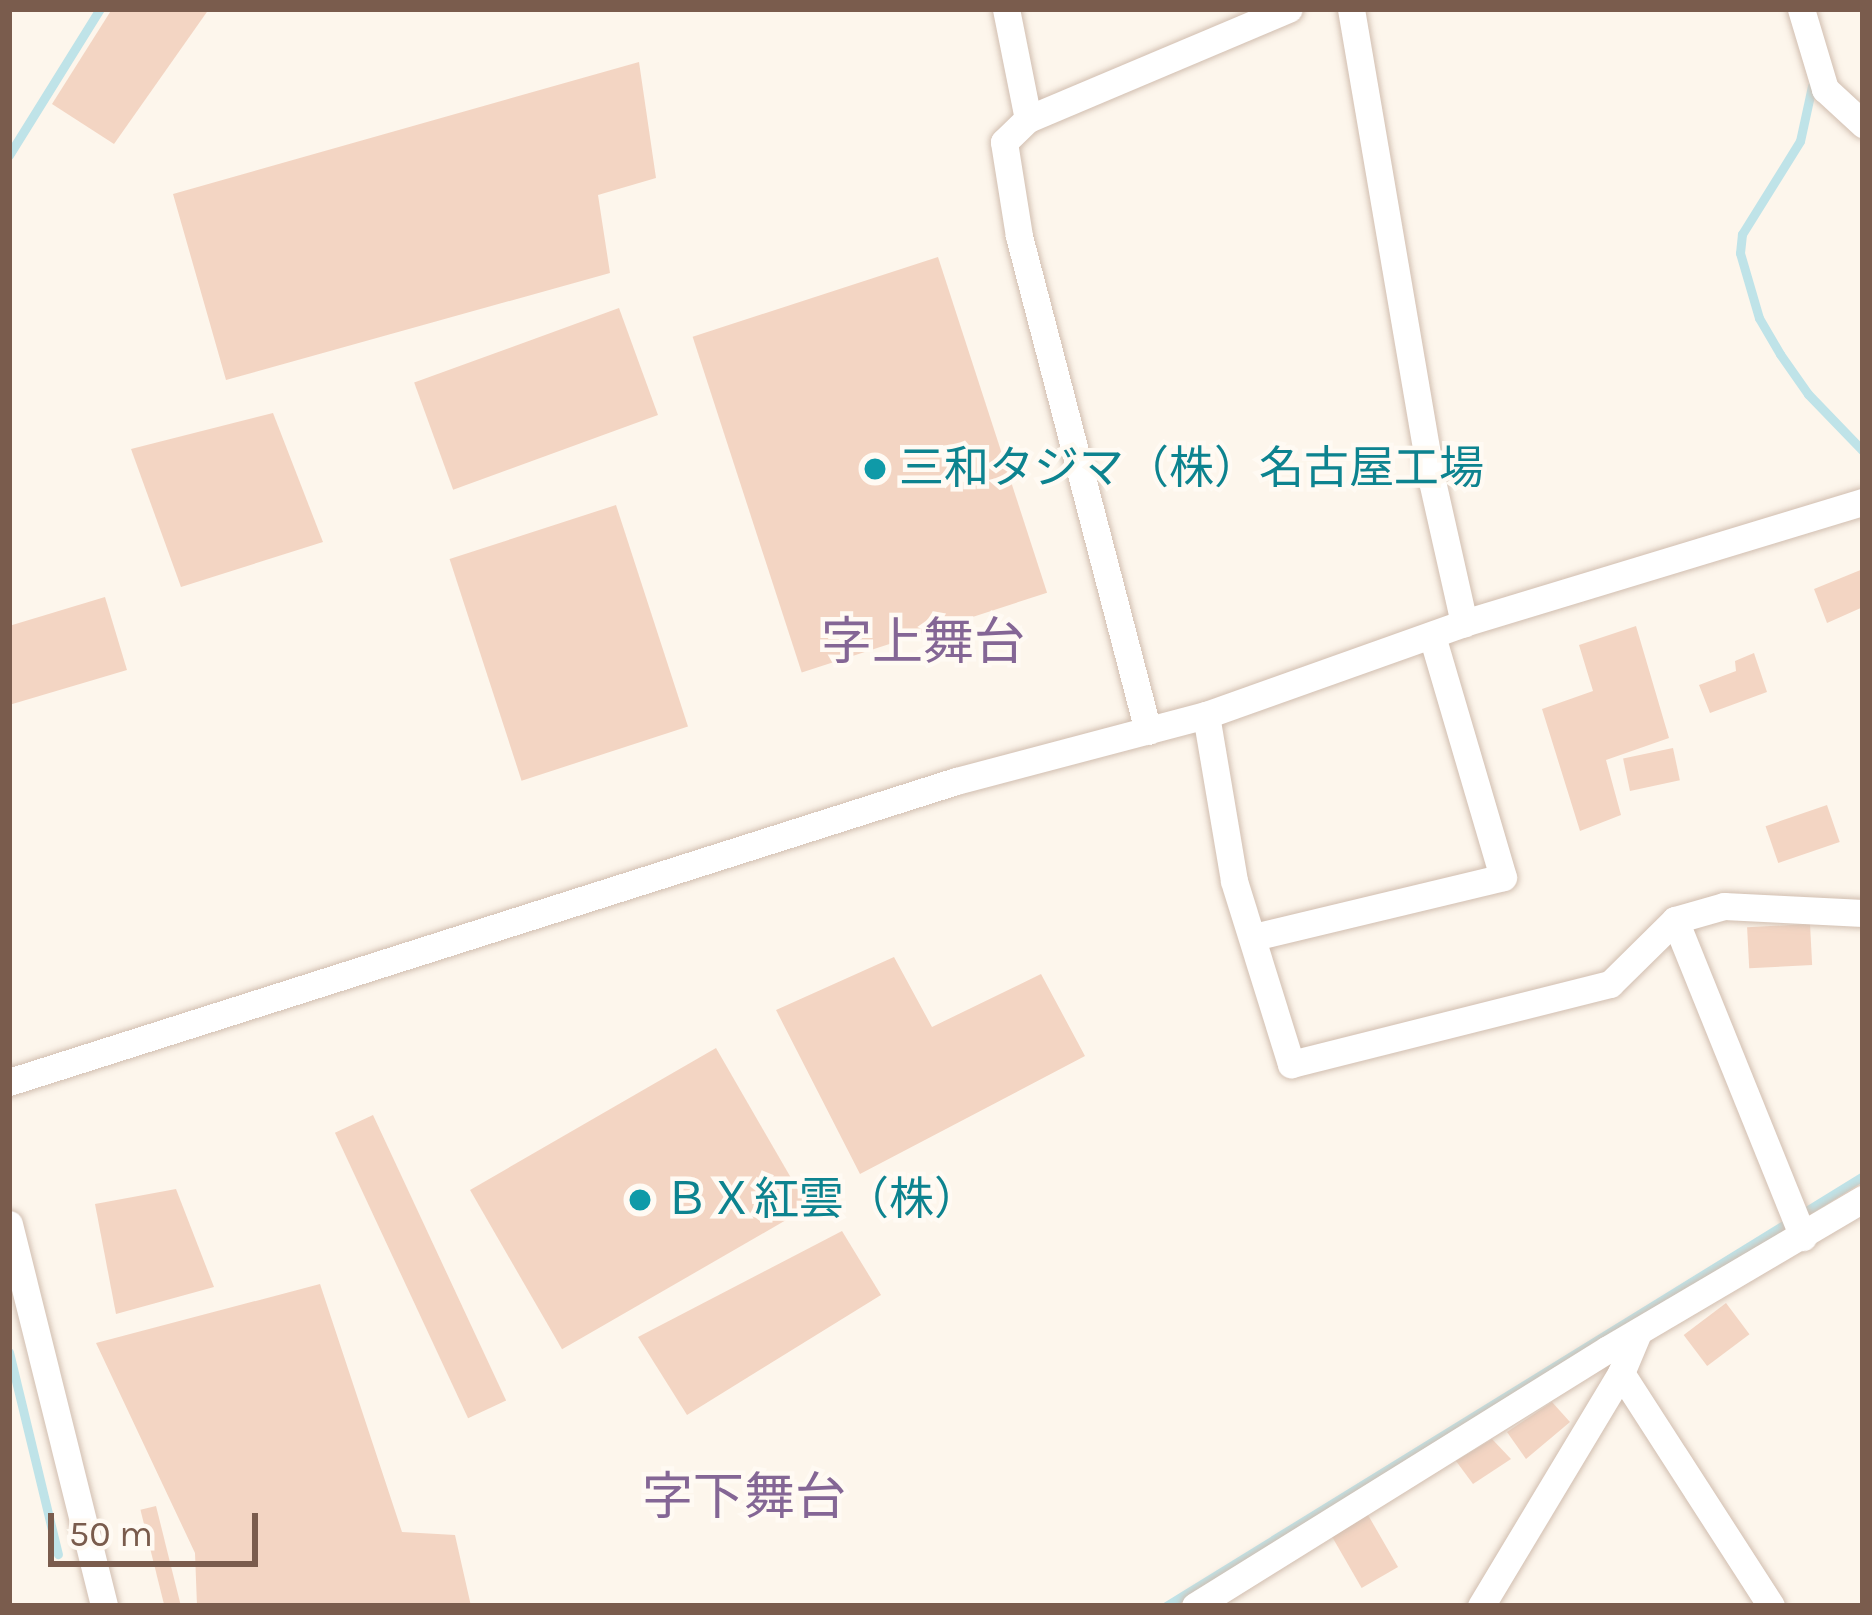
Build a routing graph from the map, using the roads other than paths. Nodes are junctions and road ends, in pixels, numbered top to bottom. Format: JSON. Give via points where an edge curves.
{"nodes":[{"id":1,"x":1006,"y":9,"type":"edge"},
{"id":2,"x":1289,"y":9,"type":"edge"},
{"id":3,"x":1351,"y":9,"type":"edge"},
{"id":4,"x":1801,"y":9,"type":"edge"},
{"id":5,"x":1028,"y":119,"type":"junction"},
{"id":6,"x":1863,"y":124,"type":"edge"},
{"id":7,"x":1863,"y":502,"type":"edge"},
{"id":8,"x":1463,"y":623,"type":"junction"},
{"id":9,"x":1432,"y":635,"type":"junction"},
{"id":10,"x":1206,"y":715,"type":"junction"},
{"id":11,"x":1148,"y":730,"type":"junction"},
{"id":12,"x":1863,"y":913,"type":"edge"},
{"id":13,"x":1675,"y":920,"type":"junction"},
{"id":14,"x":1254,"y":937,"type":"junction"},
{"id":15,"x":9,"y":1082,"type":"edge"},
{"id":16,"x":1863,"y":1199,"type":"edge"},
{"id":17,"x":9,"y":1224,"type":"edge"},
{"id":18,"x":1803,"y":1237,"type":"junction"},
{"id":19,"x":1637,"y":1335,"type":"junction"},
{"id":20,"x":1621,"y":1373,"type":"junction"},
{"id":21,"x":104,"y":1606,"type":"edge"},
{"id":22,"x":1195,"y":1606,"type":"edge"},
{"id":23,"x":1480,"y":1606,"type":"edge"},
{"id":24,"x":1771,"y":1606,"type":"edge"}],
"edges":[{"from":1,"to":5,"type":"street"},
{"from":2,"to":5,"type":"street"},
{"from":3,"to":8,"type":"street"},
{"from":4,"to":6,"type":"street","via":[[1825,89]]},
{"from":5,"to":11,"type":"street","via":[[1004,142],[1019,236]]},
{"from":7,"to":8,"type":"street"},
{"from":8,"to":9,"type":"street"},
{"from":9,"to":10,"type":"street"},
{"from":9,"to":14,"type":"street","via":[[1503,877]]},
{"from":10,"to":11,"type":"street"},
{"from":10,"to":14,"type":"street","via":[[1234,881]]},
{"from":11,"to":15,"type":"street","via":[[956,781]]},
{"from":12,"to":13,"type":"street","via":[[1724,906]]},
{"from":13,"to":14,"type":"street","via":[[1610,984],[1291,1064]]},
{"from":13,"to":18,"type":"street"},
{"from":16,"to":18,"type":"street"},
{"from":17,"to":21,"type":"street"},
{"from":18,"to":19,"type":"street"},
{"from":19,"to":20,"type":"street"},
{"from":19,"to":22,"type":"street"},
{"from":20,"to":23,"type":"street"},
{"from":20,"to":24,"type":"street"}]}
